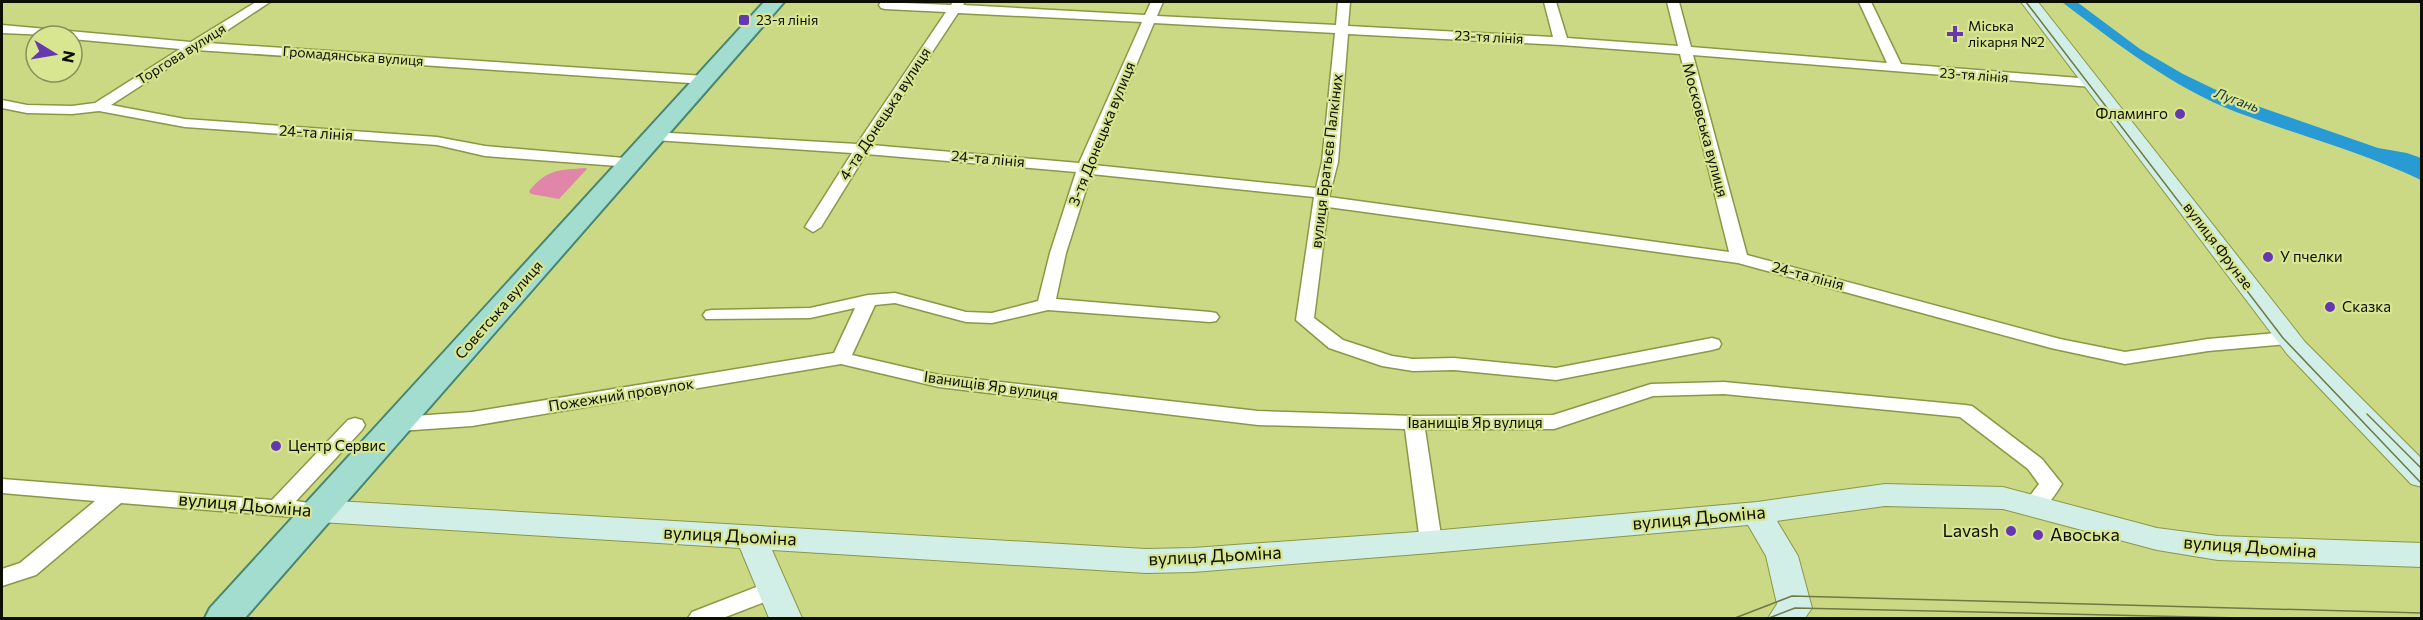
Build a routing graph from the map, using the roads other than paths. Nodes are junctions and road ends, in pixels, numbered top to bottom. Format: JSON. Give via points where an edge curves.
{"nodes":[{"id":1,"x":264,"y":2,"type":"edge"},
{"id":2,"x":774,"y":2,"type":"edge"},
{"id":3,"x":1157,"y":2,"type":"edge"},
{"id":4,"x":1344,"y":2,"type":"edge"},
{"id":5,"x":1550,"y":2,"type":"edge"},
{"id":6,"x":1673,"y":2,"type":"edge"},
{"id":7,"x":1865,"y":2,"type":"edge"},
{"id":8,"x":2029,"y":2,"type":"edge"},
{"id":9,"x":957,"y":4,"type":"edge"},
{"id":10,"x":885,"y":5,"type":"dead end"},
{"id":11,"x":1151,"y":18,"type":"junction"},
{"id":12,"x":2,"y":29,"type":"edge"},
{"id":13,"x":1342,"y":29,"type":"junction"},
{"id":14,"x":1561,"y":41,"type":"junction"},
{"id":15,"x":195,"y":46,"type":"junction"},
{"id":16,"x":1684,"y":49,"type":"junction"},
{"id":17,"x":1897,"y":69,"type":"junction"},
{"id":18,"x":705,"y":80,"type":"junction"},
{"id":19,"x":2092,"y":83,"type":"junction"},
{"id":20,"x":2,"y":104,"type":"edge"},
{"id":21,"x":99,"y":107,"type":"junction"},
{"id":22,"x":654,"y":136,"type":"junction"},
{"id":23,"x":862,"y":148,"type":"junction"},
{"id":24,"x":631,"y":162,"type":"junction"},
{"id":25,"x":1085,"y":167,"type":"junction"},
{"id":26,"x":1322,"y":197,"type":"junction"},
{"id":27,"x":813,"y":228,"type":"dead end"},
{"id":28,"x":1739,"y":258,"type":"junction"},
{"id":29,"x":868,"y":300,"type":"junction"},
{"id":30,"x":1046,"y":304,"type":"junction"},
{"id":31,"x":712,"y":315,"type":"dead end"},
{"id":32,"x":1210,"y":317,"type":"dead end"},
{"id":33,"x":2288,"y":338,"type":"junction"},
{"id":34,"x":1712,"y":344,"type":"dead end"},
{"id":35,"x":841,"y":358,"type":"junction"},
{"id":36,"x":1414,"y":423,"type":"junction"},
{"id":37,"x":399,"y":424,"type":"junction"},
{"id":38,"x":355,"y":425,"type":"dead end"},
{"id":39,"x":2421,"y":477,"type":"edge"},
{"id":40,"x":2,"y":486,"type":"edge"},
{"id":41,"x":116,"y":495,"type":"junction"},
{"id":42,"x":2033,"y":506,"type":"junction"},
{"id":43,"x":277,"y":508,"type":"junction"},
{"id":44,"x":320,"y":511,"type":"junction"},
{"id":45,"x":1757,"y":513,"type":"junction"},
{"id":46,"x":751,"y":537,"type":"junction"},
{"id":47,"x":1431,"y":542,"type":"junction"},
{"id":48,"x":2421,"y":555,"type":"edge"},
{"id":49,"x":2,"y":579,"type":"edge"},
{"id":50,"x":772,"y":590,"type":"junction"},
{"id":51,"x":1795,"y":615,"type":"edge"},
{"id":52,"x":223,"y":618,"type":"edge"},
{"id":53,"x":700,"y":618,"type":"edge"},
{"id":54,"x":785,"y":618,"type":"edge"}],
"edges":[{"from":1,"to":15,"type":"street","name":"Торгова вулиця"},
{"from":2,"to":18,"type":"main road","name":"Совєтська вулиця"},
{"from":3,"to":11,"type":"street","name":"3-тя Донецька вулиця"},
{"from":4,"to":13,"type":"street","name":"вулиця Братьєв Палкіних"},
{"from":5,"to":14,"type":"street"},
{"from":6,"to":16,"type":"street","name":"Московська вулиця"},
{"from":7,"to":17,"type":"street"},
{"from":8,"to":19,"type":"street","name":"вулиця Фрунзе"},
{"from":9,"to":10,"type":"street","name":"23-тя лінія"},
{"from":9,"to":11,"type":"street","name":"23-тя лінія"},
{"from":9,"to":23,"type":"street","name":"4-та Донецька вулиця"},
{"from":11,"to":13,"type":"street","name":"23-тя лінія"},
{"from":11,"to":25,"type":"street","name":"3-тя Донецька вулиця"},
{"from":12,"to":15,"type":"street","name":"Громадянська вулиця"},
{"from":13,"to":14,"type":"street","name":"23-тя лінія"},
{"from":13,"to":26,"type":"street","name":"вулиця Братьєв Палкіних"},
{"from":14,"to":16,"type":"street","name":"23-тя лінія"},
{"from":15,"to":18,"type":"street","name":"Громадянська вулиця"},
{"from":15,"to":21,"type":"street","name":"Торгова вулиця"},
{"from":16,"to":17,"type":"street","name":"23-тя лінія"},
{"from":16,"to":28,"type":"street","name":"Московська вулиця"},
{"from":17,"to":19,"type":"street","name":"23-тя лінія"},
{"from":18,"to":22,"type":"main road","name":"Совєтська вулиця"},
{"from":19,"to":33,"type":"street","name":"вулиця Фрунзе"},
{"from":20,"to":21,"type":"street","name":"24-та лінія","via":[[72,111]]},
{"from":21,"to":24,"type":"street","name":"24-та лінія","via":[[184,123],[437,141],[485,151]]},
{"from":22,"to":23,"type":"street","name":"24-та лінія"},
{"from":22,"to":24,"type":"main road","name":"Совєтська вулиця"},
{"from":23,"to":25,"type":"street","name":"24-та лінія"},
{"from":23,"to":27,"type":"street","name":"4-та Донецька вулиця"},
{"from":24,"to":37,"type":"main road","name":"Совєтська вулиця"},
{"from":25,"to":26,"type":"street","name":"24-та лінія"},
{"from":25,"to":30,"type":"street","name":"3-тя Донецька вулиця"},
{"from":26,"to":28,"type":"street","name":"24-та лінія"},
{"from":26,"to":34,"type":"street","name":"вулиця Братьєв Палкіних","via":[[1305,320],[1336,344],[1389,362],[1556,374]]},
{"from":28,"to":33,"type":"street","name":"24-та лінія","via":[[2058,344],[2125,358]]},
{"from":29,"to":30,"type":"street","via":[[895,298],[966,317],[992,318]]},
{"from":29,"to":31,"type":"street","via":[[810,313]]},
{"from":29,"to":35,"type":"street"},
{"from":30,"to":32,"type":"street"},
{"from":33,"to":39,"type":"street","name":"вулиця Фрунзе"},
{"from":35,"to":36,"type":"street","name":"Іванищів Яр вулиця","via":[[939,381],[1258,418]]},
{"from":35,"to":37,"type":"street","name":"Пожежний провулок","via":[[472,419]]},
{"from":36,"to":42,"type":"street","name":"Іванищів Яр вулиця","via":[[1554,422],[1651,390],[1724,388],[1965,411],[2035,464],[2051,484]]},
{"from":36,"to":47,"type":"street"},
{"from":37,"to":44,"type":"main road","name":"Совєтська вулиця"},
{"from":38,"to":43,"type":"street"},
{"from":40,"to":41,"type":"street","name":"вулиця Дьоміна"},
{"from":41,"to":43,"type":"street","name":"вулиця Дьоміна"},
{"from":41,"to":49,"type":"street","via":[[28,569]]},
{"from":42,"to":45,"type":"street","name":"вулиця Дьоміна","via":[[2003,498],[1885,495]]},
{"from":42,"to":48,"type":"street","name":"вулиця Дьоміна","via":[[2157,539],[2218,548]]},
{"from":43,"to":44,"type":"street","name":"вулиця Дьоміна"},
{"from":44,"to":46,"type":"street","name":"вулиця Дьоміна"},
{"from":44,"to":52,"type":"main road","name":"Совєтська вулиця"},
{"from":45,"to":47,"type":"street","name":"вулиця Дьоміна"},
{"from":45,"to":51,"type":"street","via":[[1782,556]]},
{"from":46,"to":47,"type":"street","name":"вулиця Дьоміна","via":[[1146,561]]},
{"from":46,"to":50,"type":"street"},
{"from":50,"to":53,"type":"street"},
{"from":50,"to":54,"type":"street"}]}
